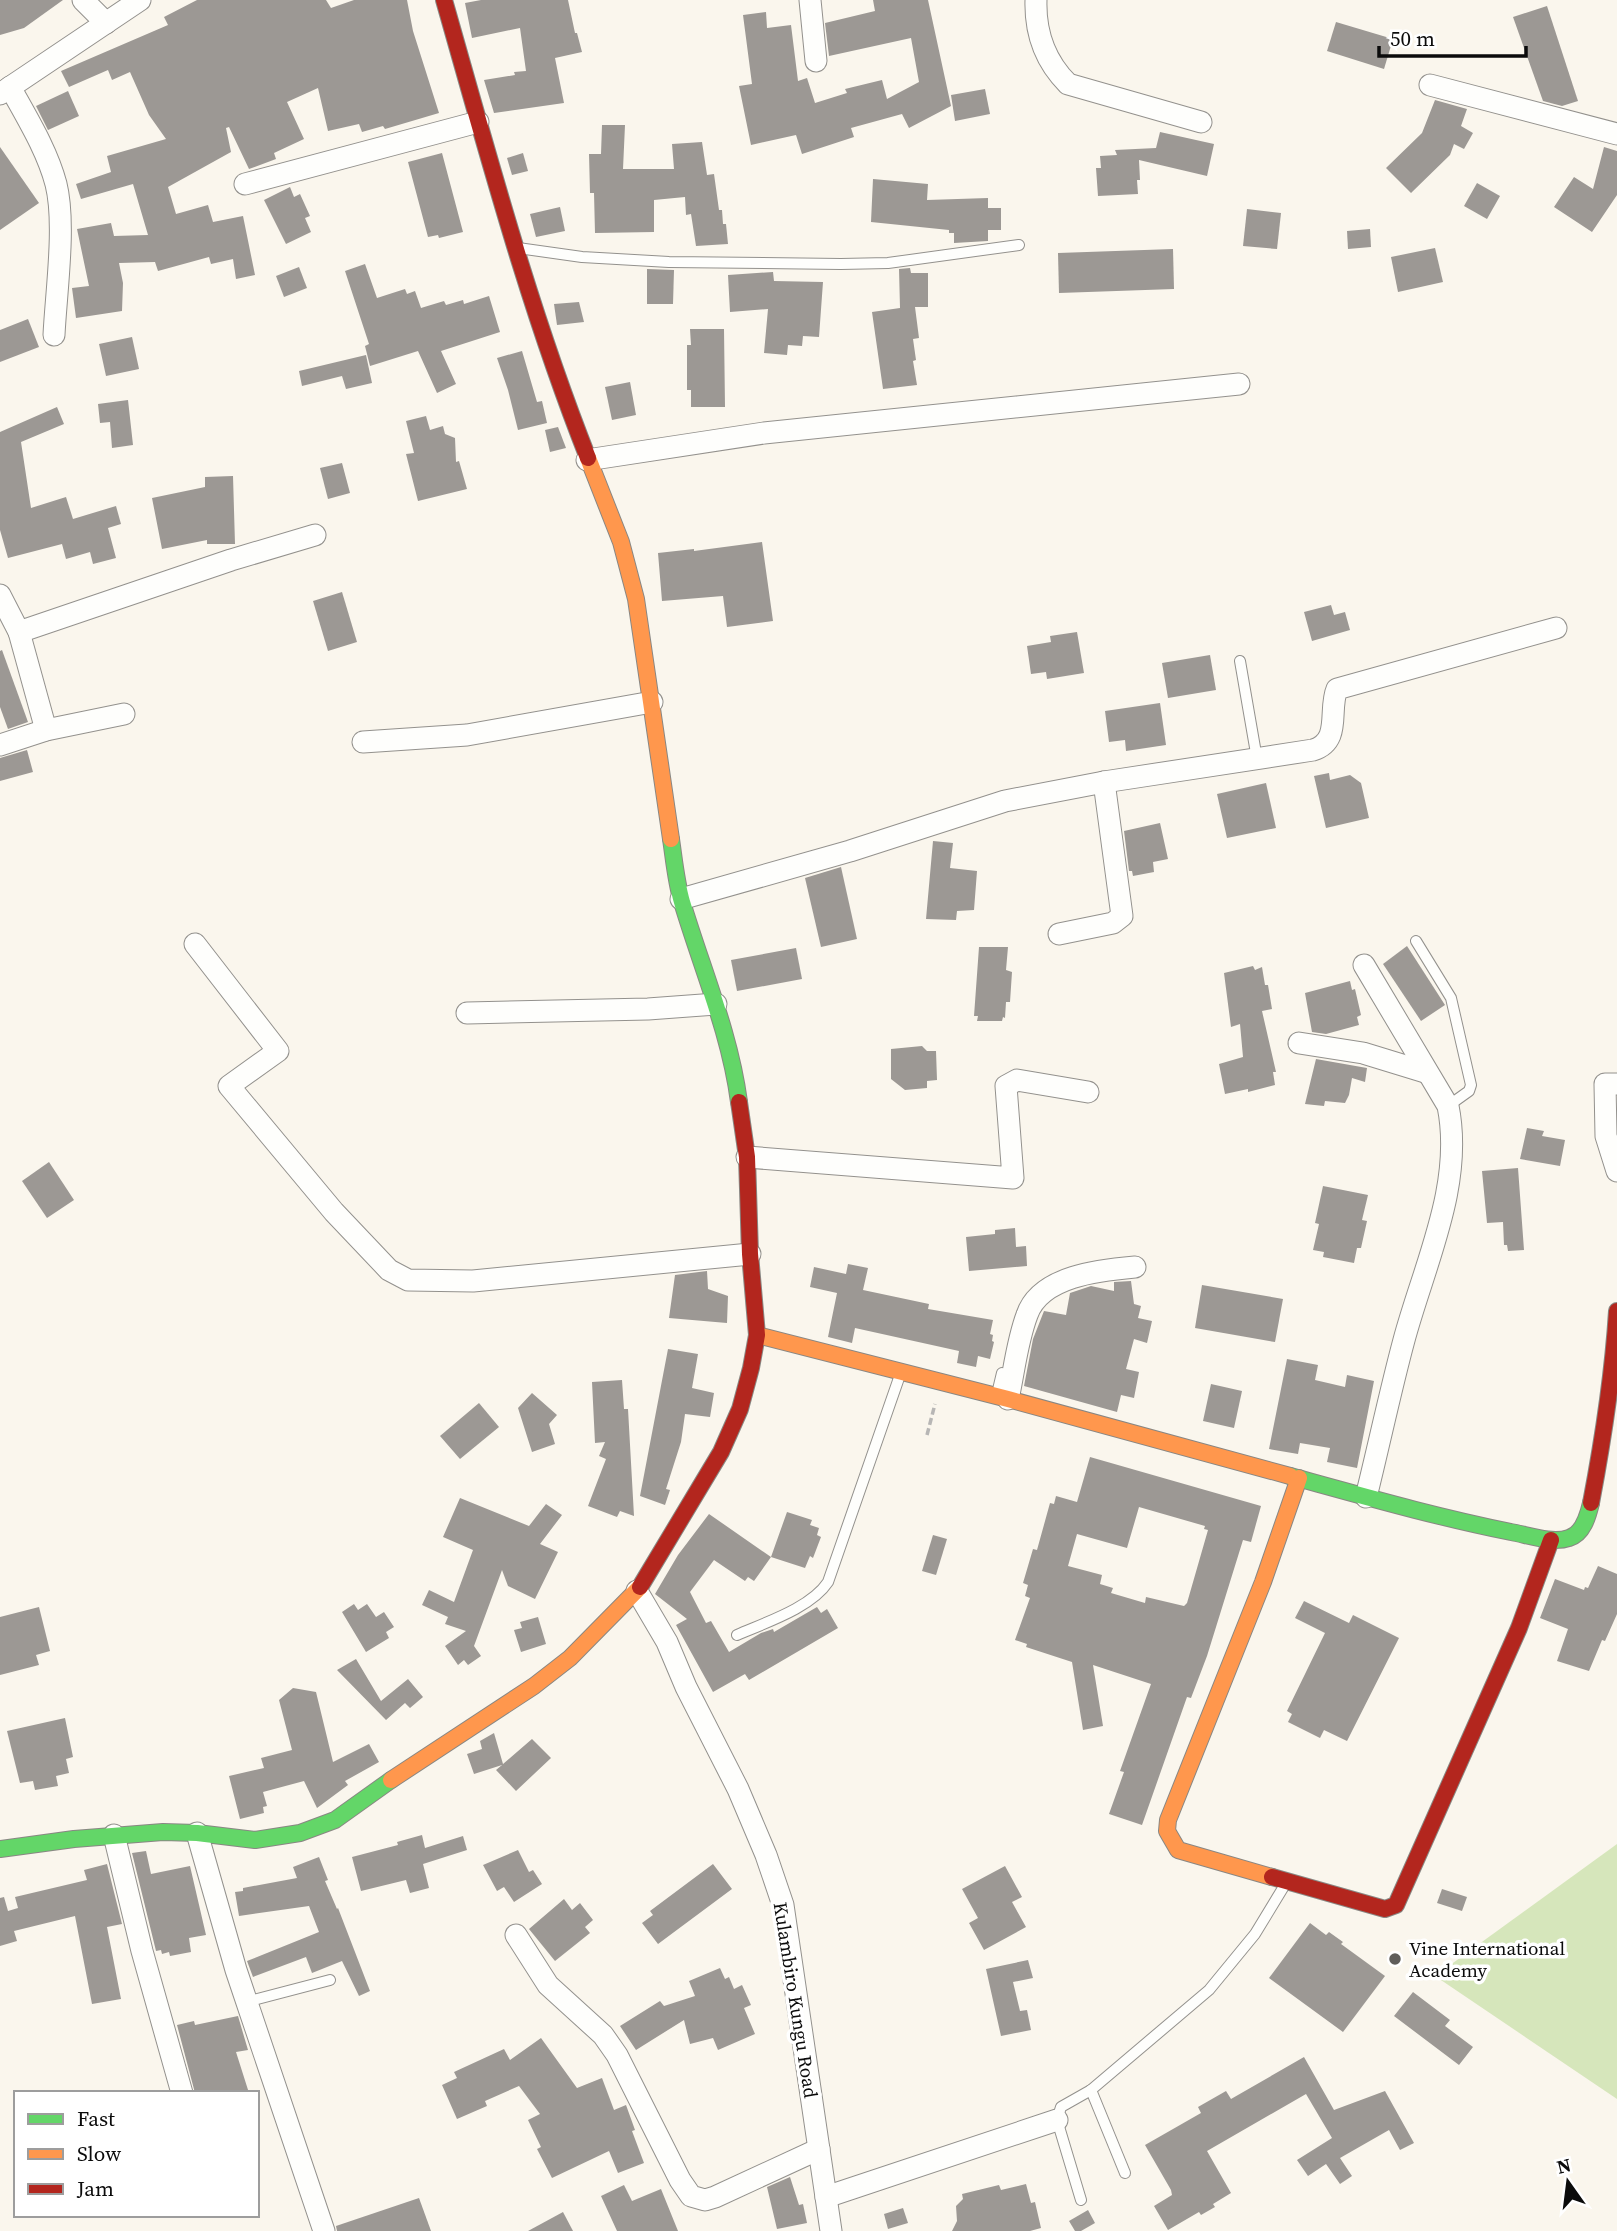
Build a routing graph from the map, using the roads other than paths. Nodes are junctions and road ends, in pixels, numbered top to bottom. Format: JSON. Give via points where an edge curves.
{"nodes":[{"id":1,"x":83,"y":0,"type":"edge"},
{"id":2,"x":140,"y":0,"type":"edge"},
{"id":3,"x":444,"y":0,"type":"edge"},
{"id":4,"x":810,"y":0,"type":"edge"},
{"id":5,"x":1036,"y":0,"type":"edge"},
{"id":6,"x":106,"y":23,"type":"junction"},
{"id":7,"x":816,"y":61,"type":"dead end"},
{"id":8,"x":1430,"y":85,"type":"dead end"},
{"id":9,"x":5,"y":90,"type":"edge"},
{"id":10,"x":478,"y":122,"type":"junction"},
{"id":11,"x":1201,"y":122,"type":"dead end"},
{"id":12,"x":1617,"y":134,"type":"edge"},
{"id":13,"x":245,"y":184,"type":"dead end"},
{"id":14,"x":1019,"y":245,"type":"dead end"},
{"id":15,"x":515,"y":248,"type":"junction"},
{"id":16,"x":54,"y":335,"type":"dead end"},
{"id":17,"x":1240,"y":384,"type":"dead end"},
{"id":18,"x":587,"y":460,"type":"junction"},
{"id":19,"x":315,"y":535,"type":"dead end"},
{"id":20,"x":0,"y":595,"type":"edge"},
{"id":21,"x":1556,"y":628,"type":"dead end"},
{"id":22,"x":19,"y":632,"type":"junction"},
{"id":23,"x":1240,"y":661,"type":"dead end"},
{"id":24,"x":652,"y":702,"type":"junction"},
{"id":25,"x":124,"y":714,"type":"dead end"},
{"id":26,"x":46,"y":730,"type":"junction"},
{"id":27,"x":363,"y":742,"type":"dead end"},
{"id":28,"x":0,"y":745,"type":"edge"},
{"id":29,"x":1256,"y":759,"type":"junction"},
{"id":30,"x":1104,"y":782,"type":"junction"},
{"id":31,"x":681,"y":900,"type":"junction"},
{"id":32,"x":1059,"y":934,"type":"dead end"},
{"id":33,"x":1416,"y":941,"type":"dead end"},
{"id":34,"x":195,"y":944,"type":"dead end"},
{"id":35,"x":1364,"y":965,"type":"dead end"},
{"id":36,"x":716,"y":1003,"type":"junction"},
{"id":37,"x":467,"y":1013,"type":"dead end"},
{"id":38,"x":1299,"y":1043,"type":"dead end"},
{"id":39,"x":1425,"y":1072,"type":"junction"},
{"id":40,"x":1617,"y":1084,"type":"edge"},
{"id":41,"x":1088,"y":1092,"type":"dead end"},
{"id":42,"x":1448,"y":1106,"type":"junction"},
{"id":43,"x":747,"y":1157,"type":"junction"},
{"id":44,"x":1617,"y":1171,"type":"edge"},
{"id":45,"x":750,"y":1254,"type":"junction"},
{"id":46,"x":1135,"y":1267,"type":"dead end"},
{"id":47,"x":1617,"y":1311,"type":"edge"},
{"id":48,"x":757,"y":1335,"type":"junction"},
{"id":49,"x":901,"y":1373,"type":"junction"},
{"id":50,"x":1002,"y":1373,"type":"dead end"},
{"id":51,"x":1002,"y":1398,"type":"junction"},
{"id":52,"x":1299,"y":1478,"type":"junction"},
{"id":53,"x":1366,"y":1497,"type":"junction"},
{"id":54,"x":1551,"y":1540,"type":"junction"},
{"id":55,"x":637,"y":1591,"type":"junction"},
{"id":56,"x":737,"y":1634,"type":"dead end"},
{"id":57,"x":197,"y":1833,"type":"junction"},
{"id":58,"x":114,"y":1835,"type":"junction"},
{"id":59,"x":0,"y":1849,"type":"edge"},
{"id":60,"x":1288,"y":1881,"type":"junction"},
{"id":61,"x":516,"y":1935,"type":"dead end"},
{"id":62,"x":330,"y":1980,"type":"dead end"},
{"id":63,"x":246,"y":2002,"type":"junction"},
{"id":64,"x":1091,"y":2090,"type":"junction"},
{"id":65,"x":181,"y":2091,"type":"edge"},
{"id":66,"x":1057,"y":2120,"type":"junction"},
{"id":67,"x":818,"y":2149,"type":"junction"},
{"id":68,"x":1125,"y":2173,"type":"dead end"},
{"id":69,"x":826,"y":2197,"type":"junction"},
{"id":70,"x":1082,"y":2200,"type":"dead end"},
{"id":71,"x":324,"y":2231,"type":"edge"},
{"id":72,"x":831,"y":2231,"type":"edge"}],
"edges":[{"from":1,"to":6,"type":"street"},
{"from":2,"to":6,"type":"street"},
{"from":3,"to":10,"type":"street"},
{"from":4,"to":7,"type":"street"},
{"from":5,"to":11,"type":"street","via":[[1044,52],[1068,84]]},
{"from":6,"to":9,"type":"street"},
{"from":8,"to":12,"type":"street"},
{"from":9,"to":16,"type":"street","via":[[47,157],[57,186],[60,223]]},
{"from":10,"to":13,"type":"street"},
{"from":10,"to":15,"type":"street"},
{"from":14,"to":15,"type":"lane","via":[[888,263],[841,264],[668,262]]},
{"from":15,"to":18,"type":"street"},
{"from":17,"to":18,"type":"street","via":[[764,433]]},
{"from":18,"to":24,"type":"street","via":[[621,542],[636,599]]},
{"from":19,"to":22,"type":"street"},
{"from":20,"to":22,"type":"street"},
{"from":21,"to":29,"type":"street","via":[[1337,689],[1333,728],[1322,747]]},
{"from":22,"to":26,"type":"street"},
{"from":23,"to":29,"type":"lane"},
{"from":24,"to":27,"type":"street","via":[[467,735]]},
{"from":24,"to":31,"type":"street"},
{"from":25,"to":26,"type":"street"},
{"from":26,"to":28,"type":"street"},
{"from":29,"to":30,"type":"street"},
{"from":30,"to":31,"type":"street","via":[[1005,801]]},
{"from":30,"to":32,"type":"street","via":[[1122,916],[1113,923]]},
{"from":31,"to":36,"type":"street"},
{"from":33,"to":42,"type":"lane","via":[[1451,998],[1471,1085]]},
{"from":34,"to":45,"type":"street","via":[[278,1051],[229,1086],[334,1212],[390,1269],[408,1280],[473,1281]]},
{"from":35,"to":39,"type":"street"},
{"from":36,"to":37,"type":"street"},
{"from":36,"to":43,"type":"street","via":[[735,1071]]},
{"from":38,"to":39,"type":"street","via":[[1363,1053]]},
{"from":39,"to":42,"type":"street"},
{"from":40,"to":44,"type":"street","via":[[1605,1084],[1606,1136]]},
{"from":41,"to":43,"type":"street","via":[[1017,1080],[1006,1086],[1013,1178]]},
{"from":42,"to":53,"type":"street","via":[[1452,1159],[1444,1206],[1404,1340]]},
{"from":43,"to":45,"type":"street"},
{"from":45,"to":48,"type":"street"},
{"from":46,"to":51,"type":"street","via":[[1062,1280],[1037,1298],[1027,1313]]},
{"from":47,"to":54,"type":"street","via":[[1588,1516],[1578,1534]]},
{"from":48,"to":49,"type":"street"},
{"from":48,"to":55,"type":"street","via":[[740,1409],[722,1452]]},
{"from":49,"to":51,"type":"street"},
{"from":49,"to":56,"type":"lane","via":[[828,1582],[822,1591],[786,1614]]},
{"from":50,"to":51,"type":"lane"},
{"from":51,"to":52,"type":"street"},
{"from":52,"to":53,"type":"street"},
{"from":52,"to":60,"type":"street","via":[[1167,1831],[1178,1850]]},
{"from":53,"to":54,"type":"street"},
{"from":54,"to":60,"type":"street","via":[[1519,1628],[1396,1905],[1385,1909]]},
{"from":55,"to":57,"type":"street","via":[[570,1658],[534,1686],[335,1820],[300,1833],[255,1840]]},
{"from":55,"to":67,"type":"street","name":"Kulambiro Kungu Road","via":[[667,1642],[738,1789],[783,1905]]},
{"from":57,"to":58,"type":"street"},
{"from":57,"to":63,"type":"street"},
{"from":58,"to":59,"type":"street"},
{"from":58,"to":65,"type":"street"},
{"from":60,"to":64,"type":"lane","via":[[1255,1934],[1209,1990]]},
{"from":61,"to":67,"type":"street","via":[[548,1985],[603,2035],[691,2196],[715,2197]]},
{"from":62,"to":63,"type":"lane"},
{"from":63,"to":71,"type":"street"},
{"from":64,"to":66,"type":"lane","via":[[1061,2107]]},
{"from":64,"to":68,"type":"lane"},
{"from":66,"to":69,"type":"street"},
{"from":66,"to":70,"type":"lane"},
{"from":67,"to":69,"type":"street","name":"Kulambiro Kungu Road"},
{"from":69,"to":72,"type":"street","name":"Kulambiro Kungu Road"}]}
